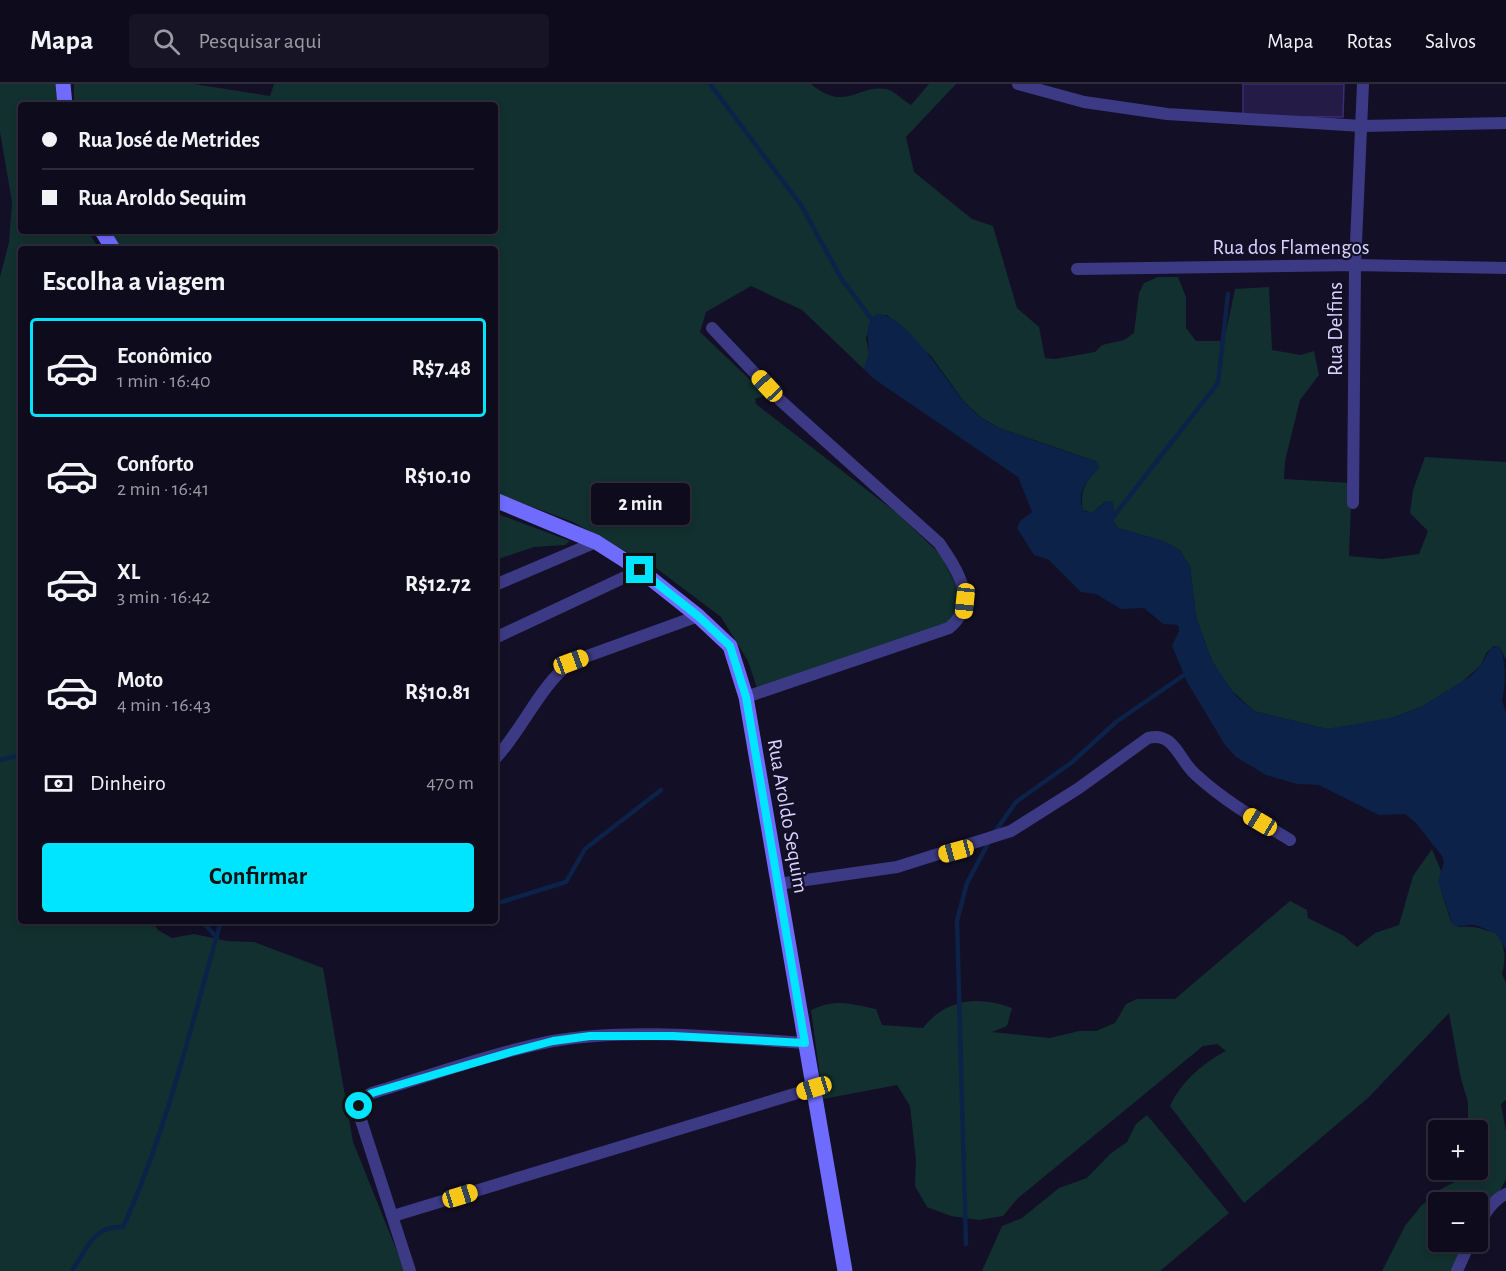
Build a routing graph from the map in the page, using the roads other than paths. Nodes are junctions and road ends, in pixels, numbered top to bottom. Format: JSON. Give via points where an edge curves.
{"nodes":[{"id":1,"x":63,"y":84,"type":"edge"},
{"id":2,"x":1018,"y":84,"type":"edge"},
{"id":3,"x":1363,"y":84,"type":"edge"},
{"id":4,"x":65,"y":102,"type":"edge"},
{"id":5,"x":1506,"y":123,"type":"edge"},
{"id":6,"x":1362,"y":126,"type":"junction"},
{"id":7,"x":1355,"y":265,"type":"junction"},
{"id":8,"x":1506,"y":268,"type":"edge"},
{"id":9,"x":1077,"y":269,"type":"dead end"},
{"id":10,"x":712,"y":328,"type":"dead end"},
{"id":11,"x":498,"y":501,"type":"edge"},
{"id":12,"x":1353,"y":503,"type":"dead end"},
{"id":13,"x":596,"y":542,"type":"junction"},
{"id":14,"x":640,"y":570,"type":"junction"},
{"id":15,"x":498,"y":584,"type":"edge"},
{"id":16,"x":698,"y":616,"type":"junction"},
{"id":17,"x":498,"y":637,"type":"edge"},
{"id":18,"x":746,"y":697,"type":"junction"},
{"id":19,"x":498,"y":756,"type":"edge"},
{"id":20,"x":1290,"y":840,"type":"dead end"},
{"id":21,"x":778,"y":884,"type":"junction"},
{"id":22,"x":805,"y":1043,"type":"junction"},
{"id":23,"x":814,"y":1088,"type":"junction"},
{"id":24,"x":1506,"y":1194,"type":"edge"},
{"id":25,"x":1488,"y":1210,"type":"edge"},
{"id":26,"x":393,"y":1216,"type":"junction"},
{"id":27,"x":1466,"y":1252,"type":"edge"},
{"id":28,"x":410,"y":1271,"type":"edge"},
{"id":29,"x":845,"y":1271,"type":"edge"},
{"id":30,"x":1457,"y":1271,"type":"edge"}],
"edges":[{"from":1,"to":4,"type":"street"},
{"from":2,"to":6,"type":"street","via":[[1084,102],[1167,114]]},
{"from":3,"to":6,"type":"street","name":"Rua Delfins"},
{"from":5,"to":6,"type":"street"},
{"from":6,"to":7,"type":"street","name":"Rua Delfins"},
{"from":7,"to":8,"type":"street","name":"Rua dos Flamengos"},
{"from":7,"to":9,"type":"street","name":"Rua dos Flamengos"},
{"from":7,"to":12,"type":"street","name":"Rua Delfins"},
{"from":10,"to":18,"type":"street","via":[[781,401],[939,543],[956,567],[965,601],[964,613],[949,628]]},
{"from":11,"to":13,"type":"street","name":"Rua Aroldo Sequim"},
{"from":13,"to":14,"type":"street","name":"Rua Aroldo Sequim"},
{"from":13,"to":15,"type":"street"},
{"from":14,"to":16,"type":"street","name":"Rua Aroldo Sequim"},
{"from":14,"to":17,"type":"street"},
{"from":16,"to":18,"type":"street","name":"Rua Aroldo Sequim","via":[[730,646]]},
{"from":16,"to":19,"type":"street","via":[[571,662],[554,676]]},
{"from":18,"to":21,"type":"street","name":"Rua Aroldo Sequim"},
{"from":20,"to":21,"type":"street","via":[[1245,813],[1194,774],[1167,738],[1158,735],[1011,831],[897,867]]},
{"from":21,"to":22,"type":"street","name":"Rua Aroldo Sequim"},
{"from":22,"to":23,"type":"street","name":"Rua Aroldo Sequim"},
{"from":22,"to":26,"type":"street","via":[[590,1036],[522,1049],[372,1093],[362,1099],[360,1117]]},
{"from":23,"to":26,"type":"street"},
{"from":23,"to":29,"type":"street","name":"Rua Aroldo Sequim"},
{"from":24,"to":25,"type":"street"},
{"from":26,"to":28,"type":"street"},
{"from":27,"to":30,"type":"street"}]}
